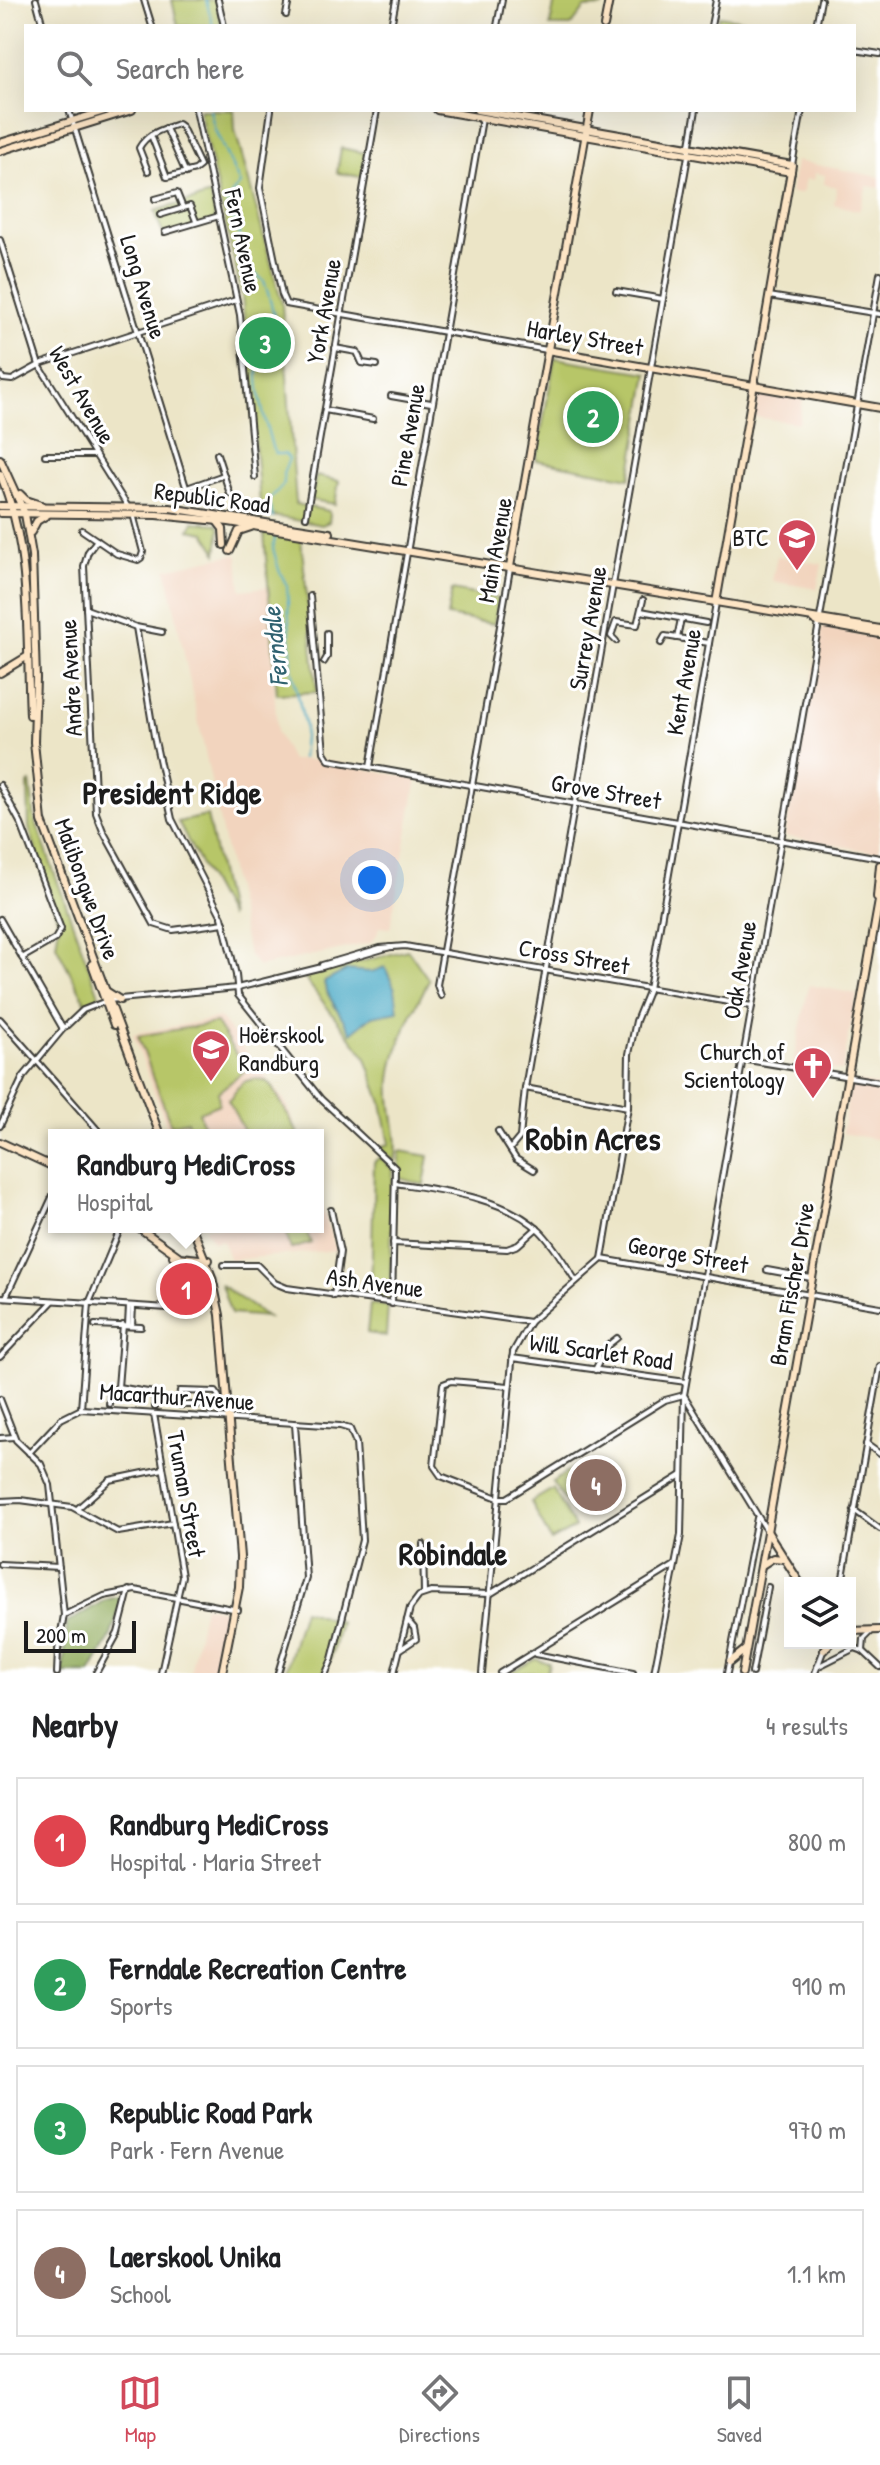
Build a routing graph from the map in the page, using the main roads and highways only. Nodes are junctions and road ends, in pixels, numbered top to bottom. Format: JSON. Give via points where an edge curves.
{"nodes":[{"id":1,"x":609,"y":0,"type":"edge"},
{"id":2,"x":604,"y":24,"type":"edge"},
{"id":3,"x":103,"y":112,"type":"edge"},
{"id":4,"x":124,"y":112,"type":"edge"},
{"id":5,"x":482,"y":112,"type":"edge"},
{"id":6,"x":590,"y":112,"type":"edge"},
{"id":7,"x":74,"y":124,"type":"junction"},
{"id":8,"x":586,"y":132,"type":"junction"},
{"id":9,"x":0,"y":143,"type":"edge"},
{"id":10,"x":0,"y":151,"type":"edge"},
{"id":11,"x":547,"y":350,"type":"junction"},
{"id":12,"x":753,"y":386,"type":"junction"},
{"id":13,"x":880,"y":408,"type":"edge"},
{"id":14,"x":0,"y":459,"type":"edge"},
{"id":15,"x":0,"y":474,"type":"edge"},
{"id":16,"x":9,"y":486,"type":"junction"},
{"id":17,"x":0,"y":499,"type":"edge"},
{"id":18,"x":0,"y":506,"type":"edge"},
{"id":19,"x":14,"y":511,"type":"junction"},
{"id":20,"x":24,"y":511,"type":"junction"},
{"id":21,"x":49,"y":511,"type":"junction"},
{"id":22,"x":131,"y":511,"type":"junction"},
{"id":23,"x":0,"y":514,"type":"edge"},
{"id":24,"x":215,"y":520,"type":"junction"},
{"id":25,"x":263,"y":526,"type":"junction"},
{"id":26,"x":20,"y":536,"type":"junction"},
{"id":27,"x":30,"y":540,"type":"junction"},
{"id":28,"x":224,"y":545,"type":"dead end"},
{"id":29,"x":407,"y":549,"type":"junction"},
{"id":30,"x":230,"y":551,"type":"dead end"},
{"id":31,"x":510,"y":567,"type":"junction"},
{"id":32,"x":716,"y":603,"type":"junction"},
{"id":33,"x":880,"y":631,"type":"edge"},
{"id":34,"x":32,"y":656,"type":"junction"},
{"id":35,"x":0,"y":673,"type":"edge"},
{"id":36,"x":880,"y":865,"type":"edge"},
{"id":37,"x":879,"y":897,"type":"edge"},
{"id":38,"x":104,"y":998,"type":"junction"},
{"id":39,"x":114,"y":1011,"type":"junction"},
{"id":40,"x":157,"y":1129,"type":"edge"},
{"id":41,"x":157,"y":1129,"type":"edge"},
{"id":42,"x":0,"y":1142,"type":"edge"},
{"id":43,"x":48,"y":1164,"type":"edge"},
{"id":44,"x":146,"y":1233,"type":"edge"},
{"id":45,"x":196,"y":1233,"type":"edge"},
{"id":46,"x":170,"y":1251,"type":"junction"},
{"id":47,"x":207,"y":1260,"type":"junction"},
{"id":48,"x":214,"y":1287,"type":"junction"},
{"id":49,"x":231,"y":1419,"type":"junction"},
{"id":50,"x":767,"y":1531,"type":"junction"},
{"id":51,"x":784,"y":1559,"type":"junction"},
{"id":52,"x":761,"y":1565,"type":"junction"},
{"id":53,"x":796,"y":1577,"type":"edge"},
{"id":54,"x":747,"y":1649,"type":"junction"},
{"id":55,"x":730,"y":1662,"type":"road end"},
{"id":56,"x":222,"y":1673,"type":"edge"},
{"id":57,"x":742,"y":1673,"type":"edge"}],
"edges":[{"from":1,"to":2,"type":"main road"},
{"from":3,"to":7,"type":"main road"},
{"from":4,"to":7,"type":"main road"},
{"from":5,"to":8,"type":"main road"},
{"from":6,"to":8,"type":"main road","name":"Main Avenue"},
{"from":7,"to":9,"type":"main road"},
{"from":7,"to":10,"type":"main road"},
{"from":8,"to":11,"type":"main road","name":"Main Avenue"},
{"from":8,"to":12,"type":"main road","name":"Kent Avenue","via":[[792,168]]},
{"from":11,"to":12,"type":"main road","name":"Harley Street"},
{"from":11,"to":31,"type":"main road","name":"Main Avenue"},
{"from":12,"to":13,"type":"main road","name":"Harley Street"},
{"from":12,"to":32,"type":"main road","name":"Kent Avenue"},
{"from":14,"to":16,"type":"main road","name":"Malibongwe Drive"},
{"from":15,"to":16,"type":"main road","name":"Malibongwe Drive"},
{"from":16,"to":17,"type":"main road"},
{"from":16,"to":19,"type":"main road","name":"Malibongwe Drive"},
{"from":16,"to":20,"type":"main road","name":"Malibongwe Drive"},
{"from":16,"to":21,"type":"main road"},
{"from":18,"to":19,"type":"main road","name":"Republic Road"},
{"from":19,"to":20,"type":"main road","name":"Republic Road"},
{"from":19,"to":23,"type":"main road","name":"Republic Road"},
{"from":19,"to":26,"type":"main road","name":"Malibongwe Drive"},
{"from":20,"to":21,"type":"main road","name":"Republic Road"},
{"from":20,"to":27,"type":"main road","name":"Malibongwe Drive"},
{"from":21,"to":22,"type":"main road","name":"Republic Road"},
{"from":21,"to":27,"type":"main road","via":[[33,525]]},
{"from":22,"to":24,"type":"main road","name":"Republic Road"},
{"from":22,"to":29,"type":"main road","name":"Republic Road","via":[[206,512]]},
{"from":23,"to":26,"type":"main road","via":[[14,523]]},
{"from":24,"to":25,"type":"main road","name":"Republic Road"},
{"from":24,"to":28,"type":"main road","via":[[222,526]]},
{"from":25,"to":29,"type":"main road","name":"Republic Road"},
{"from":25,"to":30,"type":"main road","via":[[243,528]]},
{"from":26,"to":34,"type":"main road","name":"Malibongwe Drive"},
{"from":27,"to":34,"type":"main road","name":"Malibongwe Drive"},
{"from":29,"to":31,"type":"main road","name":"Republic Road"},
{"from":31,"to":32,"type":"main road","name":"Republic Road"},
{"from":32,"to":33,"type":"main road","name":"Republic Road"},
{"from":34,"to":35,"type":"main road"},
{"from":34,"to":38,"type":"main road","name":"Malibongwe Drive","via":[[38,815]]},
{"from":36,"to":37,"type":"main road","name":"Bram Fischer Drive"},
{"from":37,"to":50,"type":"main road","name":"Bram Fischer Drive"},
{"from":38,"to":39,"type":"main road","name":"Malibongwe Drive"},
{"from":38,"to":39,"type":"main road","via":[[121,1000]]},
{"from":38,"to":40,"type":"main road","name":"Malibongwe Drive"},
{"from":39,"to":41,"type":"main road","name":"Malibongwe Drive"},
{"from":42,"to":43,"type":"main road"},
{"from":44,"to":46,"type":"main road"},
{"from":45,"to":47,"type":"main road"},
{"from":46,"to":47,"type":"main road"},
{"from":46,"to":48,"type":"main road"},
{"from":47,"to":48,"type":"main road"},
{"from":47,"to":49,"type":"main road","via":[[224,1322]]},
{"from":48,"to":49,"type":"main road"},
{"from":49,"to":56,"type":"main road","via":[[241,1569]]},
{"from":50,"to":51,"type":"main road","name":"Will Scarlet Road"},
{"from":50,"to":52,"type":"main road","name":"Bram Fischer Drive"},
{"from":51,"to":52,"type":"main road"},
{"from":51,"to":53,"type":"main road","name":"Will Scarlet Road"},
{"from":52,"to":54,"type":"main road","name":"Bram Fischer Drive"},
{"from":54,"to":55,"type":"main road"},
{"from":54,"to":57,"type":"main road","name":"Bram Fischer Drive"}]}
